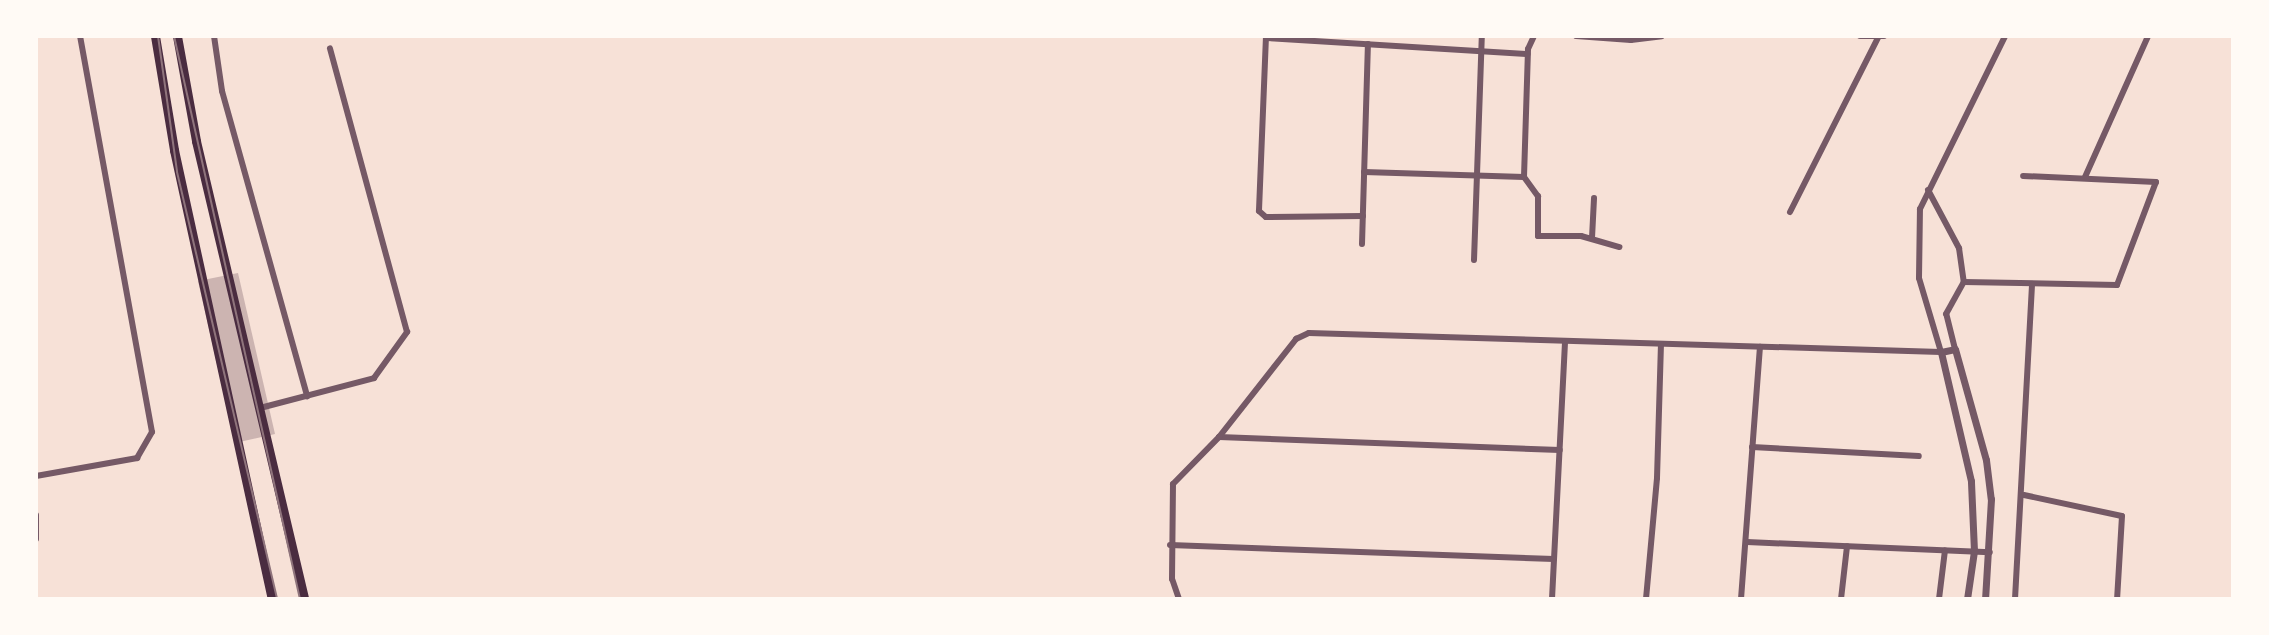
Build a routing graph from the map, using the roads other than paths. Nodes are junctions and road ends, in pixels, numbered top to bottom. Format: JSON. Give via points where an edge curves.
{"nodes":[{"id":1,"x":80,"y":36,"type":"edge"},
{"id":2,"x":155,"y":36,"type":"edge"},
{"id":3,"x":177,"y":36,"type":"edge"},
{"id":4,"x":214,"y":36,"type":"edge"},
{"id":5,"x":1482,"y":36,"type":"edge"},
{"id":6,"x":1534,"y":36,"type":"edge"},
{"id":7,"x":1576,"y":36,"type":"edge"},
{"id":8,"x":1662,"y":36,"type":"edge"},
{"id":9,"x":1860,"y":36,"type":"edge"},
{"id":10,"x":2005,"y":36,"type":"edge"},
{"id":11,"x":2148,"y":36,"type":"edge"},
{"id":12,"x":1266,"y":37,"type":"edge"},
{"id":13,"x":1881,"y":37,"type":"edge"},
{"id":14,"x":1368,"y":44,"type":"junction"},
{"id":15,"x":330,"y":48,"type":"dead end"},
{"id":16,"x":1481,"y":51,"type":"junction"},
{"id":17,"x":1528,"y":54,"type":"junction"},
{"id":18,"x":1364,"y":172,"type":"junction"},
{"id":19,"x":1476,"y":174,"type":"junction"},
{"id":20,"x":2023,"y":176,"type":"dead end"},
{"id":21,"x":1524,"y":177,"type":"junction"},
{"id":22,"x":2085,"y":177,"type":"junction"},
{"id":23,"x":1927,"y":186,"type":"junction"},
{"id":24,"x":1594,"y":198,"type":"dead end"},
{"id":25,"x":1790,"y":212,"type":"dead end"},
{"id":26,"x":1363,"y":216,"type":"junction"},
{"id":27,"x":1592,"y":238,"type":"junction"},
{"id":28,"x":1362,"y":244,"type":"dead end"},
{"id":29,"x":1619,"y":247,"type":"dead end"},
{"id":30,"x":1474,"y":260,"type":"dead end"},
{"id":31,"x":1964,"y":282,"type":"junction"},
{"id":32,"x":2032,"y":284,"type":"junction"},
{"id":33,"x":1565,"y":341,"type":"junction"},
{"id":34,"x":1661,"y":344,"type":"junction"},
{"id":35,"x":1760,"y":347,"type":"junction"},
{"id":36,"x":1955,"y":349,"type":"junction"},
{"id":37,"x":1941,"y":352,"type":"junction"},
{"id":38,"x":307,"y":396,"type":"junction"},
{"id":39,"x":260,"y":408,"type":"junction"},
{"id":40,"x":1219,"y":437,"type":"junction"},
{"id":41,"x":1752,"y":447,"type":"junction"},
{"id":42,"x":1560,"y":450,"type":"junction"},
{"id":43,"x":1919,"y":456,"type":"dead end"},
{"id":44,"x":36,"y":476,"type":"edge"},
{"id":45,"x":2024,"y":495,"type":"junction"},
{"id":46,"x":36,"y":515,"type":"edge"},
{"id":47,"x":36,"y":539,"type":"edge"},
{"id":48,"x":1747,"y":542,"type":"junction"},
{"id":49,"x":1170,"y":545,"type":"junction"},
{"id":50,"x":1847,"y":546,"type":"junction"},
{"id":51,"x":1945,"y":550,"type":"junction"},
{"id":52,"x":1974,"y":551,"type":"junction"},
{"id":53,"x":1990,"y":552,"type":"junction"},
{"id":54,"x":1554,"y":559,"type":"junction"},
{"id":55,"x":272,"y":599,"type":"edge"},
{"id":56,"x":304,"y":599,"type":"edge"},
{"id":57,"x":1179,"y":599,"type":"edge"},
{"id":58,"x":1552,"y":599,"type":"edge"},
{"id":59,"x":1646,"y":599,"type":"edge"},
{"id":60,"x":1741,"y":599,"type":"edge"},
{"id":61,"x":1841,"y":599,"type":"edge"},
{"id":62,"x":1939,"y":599,"type":"edge"},
{"id":63,"x":1967,"y":599,"type":"edge"},
{"id":64,"x":1985,"y":599,"type":"edge"},
{"id":65,"x":2015,"y":599,"type":"edge"},
{"id":66,"x":2117,"y":599,"type":"edge"}],
"edges":[{"from":1,"to":44,"type":"street","via":[[152,432],[137,458]]},
{"from":2,"to":55,"type":"highway","via":[[174,150]]},
{"from":3,"to":39,"type":"highway"},
{"from":4,"to":38,"type":"street","via":[[222,91]]},
{"from":5,"to":16,"type":"street"},
{"from":6,"to":17,"type":"street"},
{"from":7,"to":8,"type":"street"},
{"from":9,"to":13,"type":"street"},
{"from":10,"to":23,"type":"street"},
{"from":11,"to":22,"type":"street"},
{"from":12,"to":14,"type":"street"},
{"from":12,"to":26,"type":"street","via":[[1259,211],[1266,217]]},
{"from":13,"to":25,"type":"street"},
{"from":14,"to":16,"type":"street"},
{"from":14,"to":18,"type":"street"},
{"from":15,"to":38,"type":"street","via":[[408,324],[381,374]]},
{"from":16,"to":17,"type":"street"},
{"from":16,"to":19,"type":"street"},
{"from":17,"to":21,"type":"street"},
{"from":18,"to":19,"type":"street"},
{"from":18,"to":26,"type":"street"},
{"from":19,"to":21,"type":"street"},
{"from":19,"to":30,"type":"street"},
{"from":20,"to":22,"type":"street"},
{"from":21,"to":27,"type":"street","via":[[1538,196],[1538,236]]},
{"from":22,"to":32,"type":"street","via":[[2156,182],[2117,285]]},
{"from":23,"to":31,"type":"street","via":[[1930,203],[1959,248]]},
{"from":23,"to":37,"type":"street","via":[[1917,241],[1919,278]]},
{"from":24,"to":27,"type":"street"},
{"from":26,"to":28,"type":"street"},
{"from":27,"to":29,"type":"street"},
{"from":31,"to":32,"type":"street"},
{"from":31,"to":36,"type":"street","via":[[1946,314]]},
{"from":32,"to":45,"type":"street"},
{"from":33,"to":34,"type":"street"},
{"from":33,"to":40,"type":"street","via":[[1309,333],[1296,339]]},
{"from":33,"to":42,"type":"street"},
{"from":34,"to":35,"type":"street"},
{"from":34,"to":59,"type":"street"},
{"from":35,"to":37,"type":"street"},
{"from":35,"to":41,"type":"street"},
{"from":36,"to":37,"type":"street"},
{"from":36,"to":53,"type":"street","via":[[1986,460]]},
{"from":37,"to":52,"type":"street","via":[[1971,481]]},
{"from":38,"to":39,"type":"street"},
{"from":39,"to":56,"type":"highway"},
{"from":40,"to":42,"type":"street"},
{"from":40,"to":49,"type":"street","via":[[1173,484]]},
{"from":41,"to":43,"type":"street"},
{"from":41,"to":48,"type":"street"},
{"from":42,"to":54,"type":"street"},
{"from":45,"to":65,"type":"street"},
{"from":45,"to":66,"type":"street","via":[[2122,516]]},
{"from":46,"to":47,"type":"street"},
{"from":48,"to":50,"type":"street"},
{"from":48,"to":60,"type":"street"},
{"from":49,"to":54,"type":"street"},
{"from":49,"to":57,"type":"street"},
{"from":50,"to":51,"type":"street"},
{"from":50,"to":61,"type":"street"},
{"from":51,"to":52,"type":"street"},
{"from":51,"to":62,"type":"street"},
{"from":52,"to":53,"type":"street"},
{"from":52,"to":63,"type":"street"},
{"from":53,"to":64,"type":"street"},
{"from":54,"to":58,"type":"street"}]}
